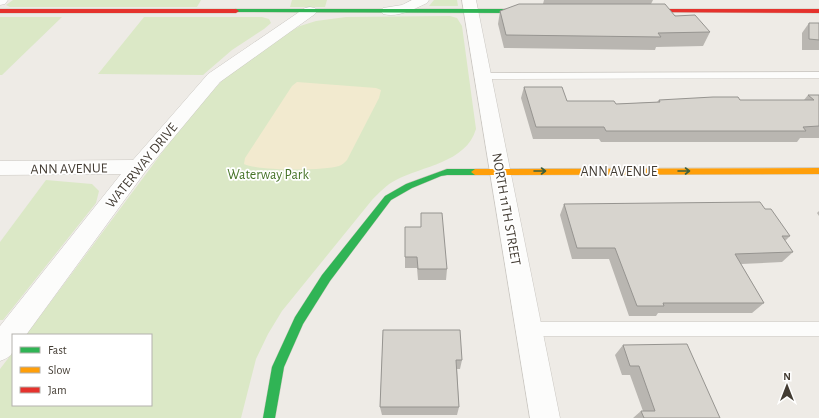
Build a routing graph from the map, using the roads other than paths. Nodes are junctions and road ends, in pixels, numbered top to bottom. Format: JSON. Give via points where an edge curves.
{"nodes":[{"id":1,"x":422,"y":0,"type":"edge"},
{"id":2,"x":470,"y":5,"type":"edge"},
{"id":3,"x":0,"y":11,"type":"edge"},
{"id":4,"x":310,"y":11,"type":"junction"},
{"id":5,"x":388,"y":11,"type":"junction"},
{"id":6,"x":538,"y":11,"type":"edge"},
{"id":7,"x":633,"y":11,"type":"edge"},
{"id":8,"x":819,"y":11,"type":"edge"},
{"id":9,"x":819,"y":75,"type":"edge"},
{"id":10,"x":483,"y":76,"type":"junction"},
{"id":11,"x":138,"y":167,"type":"junction"},
{"id":12,"x":0,"y":168,"type":"edge"},
{"id":13,"x":501,"y":171,"type":"junction"},
{"id":14,"x":819,"y":171,"type":"edge"},
{"id":15,"x":529,"y":329,"type":"junction"},
{"id":16,"x":819,"y":329,"type":"edge"},
{"id":17,"x":7,"y":330,"type":"edge"},
{"id":18,"x":0,"y":348,"type":"edge"},
{"id":19,"x":268,"y":418,"type":"edge"},
{"id":20,"x":545,"y":418,"type":"edge"}],
"edges":[{"from":1,"to":5,"type":"street","via":[[406,8]]},
{"from":2,"to":5,"type":"street"},
{"from":2,"to":6,"type":"street"},
{"from":2,"to":10,"type":"street","name":"NORTH 11TH STREET"},
{"from":3,"to":4,"type":"street"},
{"from":4,"to":5,"type":"street"},
{"from":4,"to":11,"type":"street","name":"WATERWAY DRIVE","via":[[214,78]]},
{"from":7,"to":8,"type":"street"},
{"from":9,"to":10,"type":"lane"},
{"from":10,"to":13,"type":"street","name":"NORTH 11TH STREET"},
{"from":11,"to":12,"type":"street","name":"ANN AVENUE"},
{"from":11,"to":17,"type":"street","name":"WATERWAY DRIVE"},
{"from":13,"to":14,"type":"street","name":"ANN AVENUE","one_way":true},
{"from":13,"to":15,"type":"street","name":"NORTH 11TH STREET"},
{"from":13,"to":19,"type":"street","name":"ANN AVENUE","via":[[447,172],[405,186],[388,198],[307,305],[277,369]]},
{"from":15,"to":16,"type":"lane"},
{"from":15,"to":20,"type":"street","name":"NORTH 11TH STREET"},
{"from":17,"to":18,"type":"street","name":"WATERWAY DRIVE"}]}
